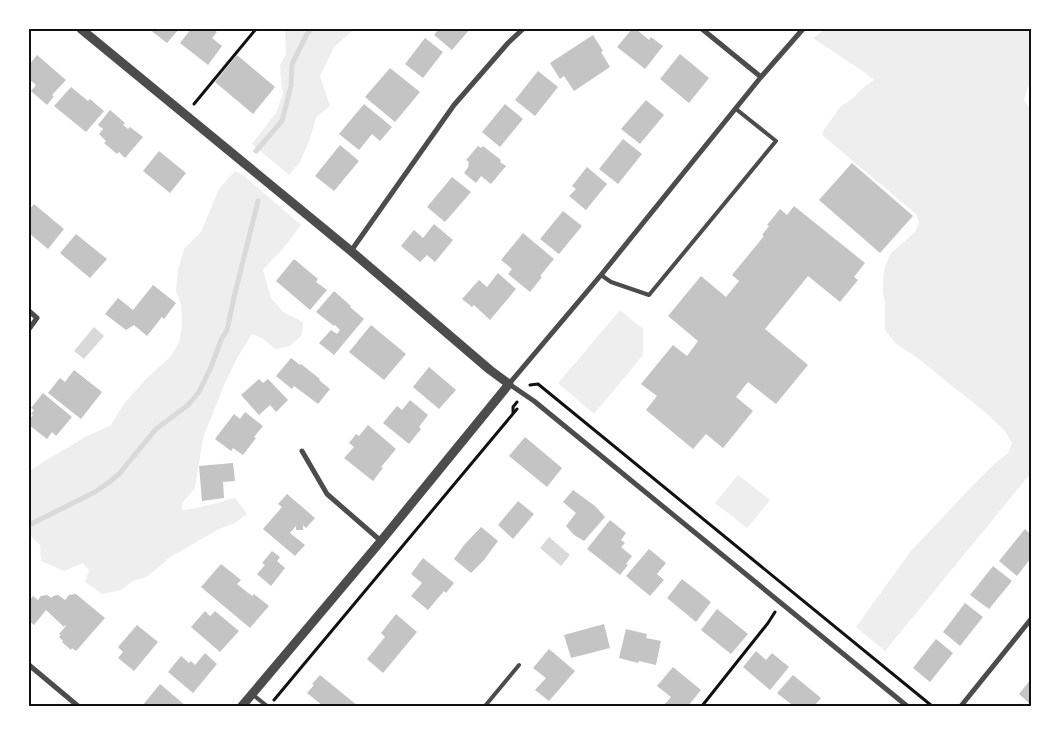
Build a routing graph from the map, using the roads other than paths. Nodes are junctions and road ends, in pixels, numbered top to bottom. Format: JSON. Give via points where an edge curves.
{"nodes":[{"id":1,"x":81,"y":29,"type":"edge"},
{"id":2,"x":523,"y":29,"type":"edge"},
{"id":3,"x":702,"y":29,"type":"edge"},
{"id":4,"x":803,"y":29,"type":"edge"},
{"id":5,"x":761,"y":77,"type":"junction"},
{"id":6,"x":736,"y":108,"type":"junction"},
{"id":7,"x":350,"y":250,"type":"junction"},
{"id":8,"x":601,"y":274,"type":"junction"},
{"id":9,"x":29,"y":311,"type":"edge"},
{"id":10,"x":29,"y":329,"type":"edge"},
{"id":11,"x":509,"y":384,"type":"junction"},
{"id":12,"x":302,"y":452,"type":"dead end"},
{"id":13,"x":381,"y":541,"type":"junction"},
{"id":14,"x":1031,"y":620,"type":"edge"},
{"id":15,"x":29,"y":665,"type":"edge"},
{"id":16,"x":519,"y":665,"type":"dead end"},
{"id":17,"x":252,"y":694,"type":"junction"},
{"id":18,"x":78,"y":706,"type":"edge"},
{"id":19,"x":242,"y":706,"type":"edge"},
{"id":20,"x":268,"y":706,"type":"edge"},
{"id":21,"x":485,"y":706,"type":"edge"},
{"id":22,"x":907,"y":706,"type":"edge"},
{"id":23,"x":960,"y":706,"type":"edge"}],
"edges":[{"from":1,"to":7,"type":"street"},
{"from":2,"to":7,"type":"street","via":[[454,105]]},
{"from":3,"to":5,"type":"street"},
{"from":4,"to":5,"type":"street"},
{"from":5,"to":6,"type":"street"},
{"from":6,"to":8,"type":"street"},
{"from":6,"to":8,"type":"lane","via":[[776,141],[649,295],[611,282]]},
{"from":7,"to":11,"type":"street"},
{"from":8,"to":11,"type":"street"},
{"from":9,"to":10,"type":"street","via":[[37,318]]},
{"from":11,"to":13,"type":"street"},
{"from":11,"to":22,"type":"street","via":[[534,401]]},
{"from":12,"to":13,"type":"street","via":[[327,494]]},
{"from":13,"to":17,"type":"street"},
{"from":14,"to":23,"type":"street"},
{"from":15,"to":18,"type":"street"},
{"from":16,"to":21,"type":"lane"},
{"from":17,"to":19,"type":"street"},
{"from":17,"to":20,"type":"lane"}]}
